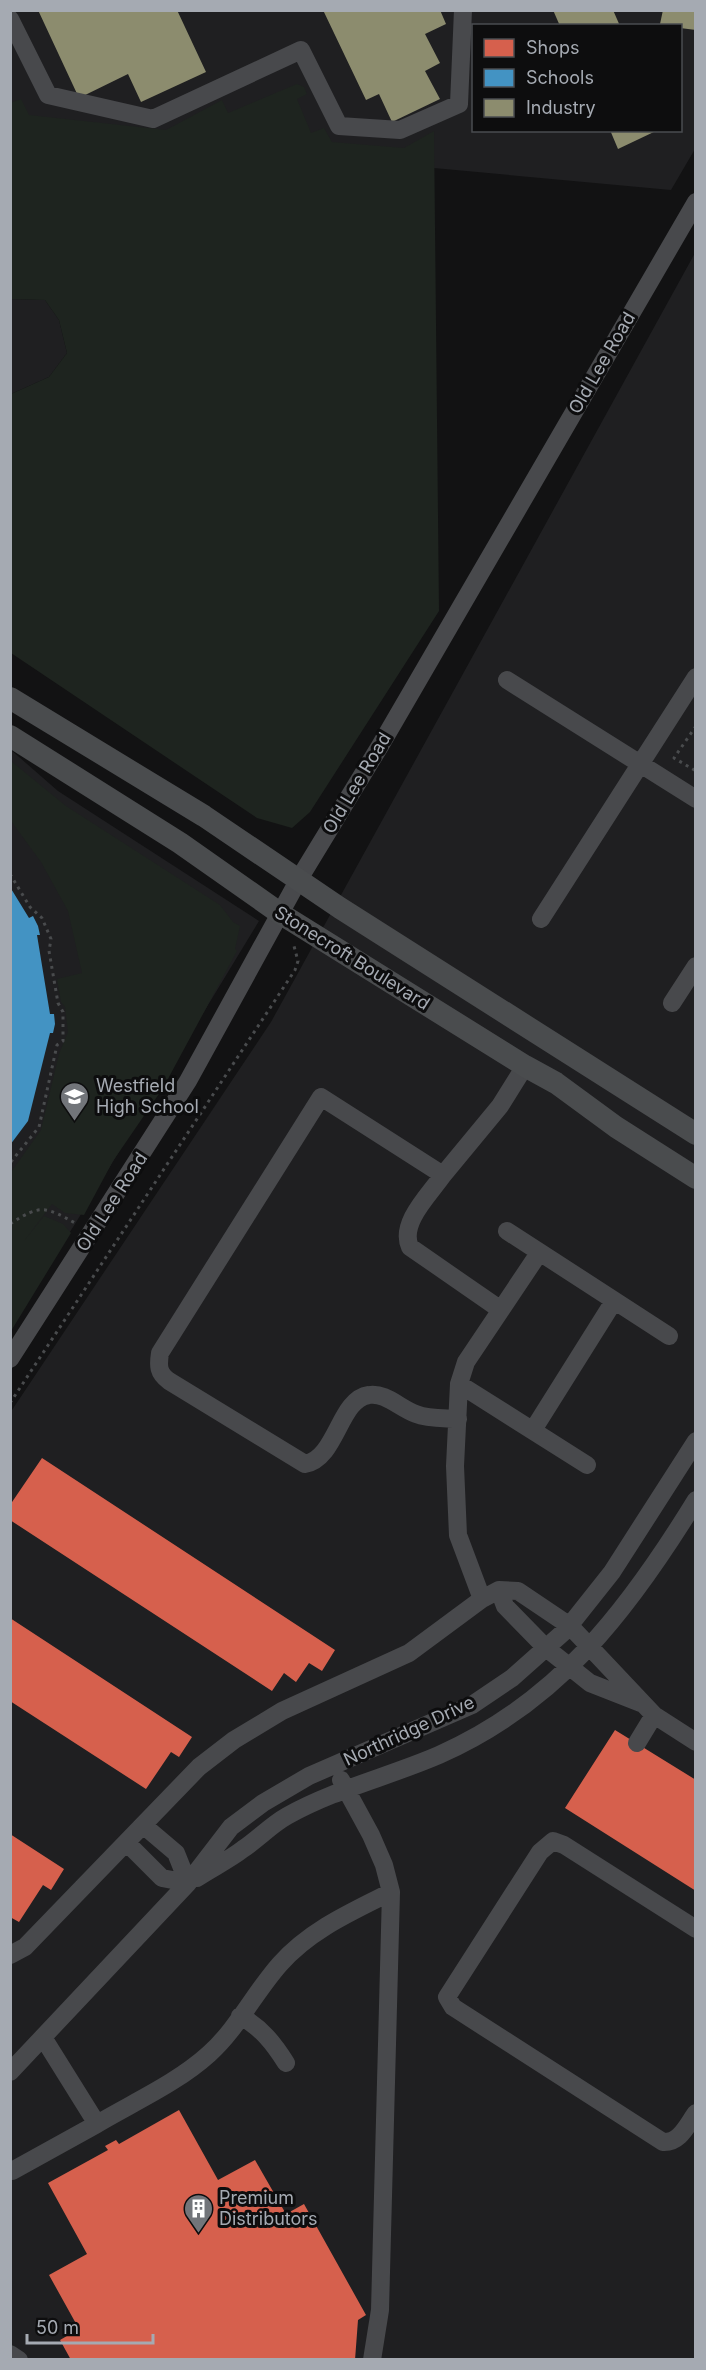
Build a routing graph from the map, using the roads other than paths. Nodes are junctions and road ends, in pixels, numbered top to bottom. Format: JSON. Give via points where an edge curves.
{"nodes":[{"id":1,"x":463,"y":10,"type":"edge"},
{"id":2,"x":10,"y":19,"type":"edge"},
{"id":3,"x":696,"y":202,"type":"edge"},
{"id":4,"x":696,"y":677,"type":"edge"},
{"id":5,"x":507,"y":680,"type":"dead end"},
{"id":6,"x":10,"y":698,"type":"edge"},
{"id":7,"x":10,"y":736,"type":"edge"},
{"id":8,"x":639,"y":765,"type":"junction"},
{"id":9,"x":696,"y":799,"type":"edge"},
{"id":10,"x":299,"y":879,"type":"junction"},
{"id":11,"x":281,"y":914,"type":"junction"},
{"id":12,"x":541,"y":919,"type":"dead end"},
{"id":13,"x":696,"y":966,"type":"edge"},
{"id":14,"x":672,"y":1003,"type":"dead end"},
{"id":15,"x":525,"y":1066,"type":"junction"},
{"id":16,"x":696,"y":1134,"type":"edge"},
{"id":17,"x":443,"y":1176,"type":"junction"},
{"id":18,"x":696,"y":1178,"type":"edge"},
{"id":19,"x":507,"y":1231,"type":"dead end"},
{"id":20,"x":539,"y":1253,"type":"junction"},
{"id":21,"x":614,"y":1301,"type":"junction"},
{"id":22,"x":501,"y":1310,"type":"junction"},
{"id":23,"x":669,"y":1336,"type":"dead end"},
{"id":24,"x":10,"y":1359,"type":"edge"},
{"id":25,"x":459,"y":1384,"type":"junction"},
{"id":26,"x":458,"y":1419,"type":"junction"},
{"id":27,"x":533,"y":1430,"type":"junction"},
{"id":28,"x":696,"y":1441,"type":"edge"},
{"id":29,"x":586,"y":1465,"type":"dead end"},
{"id":30,"x":696,"y":1500,"type":"edge"},
{"id":31,"x":499,"y":1590,"type":"junction"},
{"id":32,"x":482,"y":1599,"type":"junction"},
{"id":33,"x":570,"y":1626,"type":"junction"},
{"id":34,"x":592,"y":1646,"type":"junction"},
{"id":35,"x":546,"y":1648,"type":"junction"},
{"id":36,"x":570,"y":1667,"type":"junction"},
{"id":37,"x":651,"y":1711,"type":"junction"},
{"id":38,"x":696,"y":1742,"type":"edge"},
{"id":39,"x":637,"y":1743,"type":"dead end"},
{"id":40,"x":334,"y":1765,"type":"junction"},
{"id":41,"x":345,"y":1789,"type":"junction"},
{"id":42,"x":144,"y":1825,"type":"junction"},
{"id":43,"x":127,"y":1843,"type":"junction"},
{"id":44,"x":188,"y":1883,"type":"junction"},
{"id":45,"x":391,"y":1892,"type":"junction"},
{"id":46,"x":696,"y":1929,"type":"edge"},
{"id":47,"x":10,"y":1954,"type":"edge"},
{"id":48,"x":240,"y":2016,"type":"junction"},
{"id":49,"x":44,"y":2038,"type":"junction"},
{"id":50,"x":286,"y":2063,"type":"dead end"},
{"id":51,"x":10,"y":2072,"type":"edge"},
{"id":52,"x":696,"y":2113,"type":"edge"},
{"id":53,"x":97,"y":2124,"type":"junction"},
{"id":54,"x":12,"y":2171,"type":"dead end"},
{"id":55,"x":10,"y":2354,"type":"edge"},
{"id":56,"x":19,"y":2360,"type":"edge"},
{"id":57,"x":372,"y":2360,"type":"edge"}],
"edges":[{"from":1,"to":2,"type":"street","via":[[459,104],[400,130],[339,126],[301,50],[153,119],[48,95]]},
{"from":3,"to":10,"type":"street","name":"Old Lee Road"},
{"from":4,"to":8,"type":"street"},
{"from":5,"to":8,"type":"street"},
{"from":6,"to":10,"type":"main road","name":"Stonecroft Boulevard"},
{"from":7,"to":11,"type":"main road","name":"Stonecroft Boulevard","via":[[180,843]]},
{"from":8,"to":9,"type":"street"},
{"from":8,"to":12,"type":"street"},
{"from":10,"to":11,"type":"street","name":"Old Lee Road"},
{"from":10,"to":16,"type":"main road","name":"Stonecroft Boulevard"},
{"from":11,"to":15,"type":"main road","name":"Stonecroft Boulevard"},
{"from":11,"to":24,"type":"street","name":"Old Lee Road","via":[[188,1081]]},
{"from":13,"to":14,"type":"street"},
{"from":15,"to":17,"type":"street","via":[[500,1106]]},
{"from":15,"to":18,"type":"main road","name":"Stonecroft Boulevard"},
{"from":17,"to":22,"type":"street","via":[[408,1224],[406,1238],[410,1247]]},
{"from":17,"to":26,"type":"street","via":[[321,1097],[160,1353],[158,1365],[161,1375],[169,1381],[305,1464],[318,1459],[362,1396],[381,1395],[418,1415]]},
{"from":19,"to":20,"type":"street"},
{"from":20,"to":21,"type":"street"},
{"from":20,"to":22,"type":"street"},
{"from":21,"to":23,"type":"street"},
{"from":21,"to":27,"type":"street"},
{"from":22,"to":25,"type":"street","via":[[466,1362]]},
{"from":25,"to":26,"type":"street"},
{"from":25,"to":27,"type":"street"},
{"from":26,"to":32,"type":"street","via":[[458,1534]]},
{"from":27,"to":29,"type":"street"},
{"from":28,"to":33,"type":"street","name":"Northridge Drive","via":[[612,1572]]},
{"from":30,"to":34,"type":"street","name":"Northridge Drive","via":[[655,1567]]},
{"from":31,"to":32,"type":"street"},
{"from":31,"to":33,"type":"street","via":[[518,1591]]},
{"from":31,"to":35,"type":"street","via":[[505,1606]]},
{"from":32,"to":42,"type":"street","via":[[409,1653],[282,1711],[234,1740],[191,1774]]},
{"from":33,"to":34,"type":"street"},
{"from":33,"to":35,"type":"street","name":"Northridge Drive"},
{"from":34,"to":36,"type":"street","name":"Northridge Drive"},
{"from":34,"to":37,"type":"street"},
{"from":35,"to":36,"type":"street"},
{"from":35,"to":40,"type":"street","name":"Northridge Drive","via":[[512,1678],[472,1705]]},
{"from":36,"to":37,"type":"street","via":[[590,1683]]},
{"from":36,"to":41,"type":"street","name":"Northridge Drive","via":[[501,1722],[439,1755]]},
{"from":37,"to":38,"type":"street"},
{"from":37,"to":39,"type":"street"},
{"from":40,"to":41,"type":"street"},
{"from":40,"to":44,"type":"street","name":"Northridge Drive","via":[[263,1803],[231,1827]]},
{"from":41,"to":44,"type":"street","name":"Northridge Drive","via":[[285,1817],[242,1850]]},
{"from":41,"to":45,"type":"street","via":[[371,1835]]},
{"from":42,"to":43,"type":"street"},
{"from":42,"to":44,"type":"street","via":[[176,1853]]},
{"from":43,"to":44,"type":"street","via":[[162,1878]]},
{"from":43,"to":47,"type":"street","via":[[25,1947]]},
{"from":44,"to":49,"type":"street","name":"Northridge Drive"},
{"from":45,"to":48,"type":"street","via":[[335,1919],[305,1940],[281,1963]]},
{"from":45,"to":57,"type":"street","via":[[380,2310]]},
{"from":46,"to":52,"type":"street","via":[[552,1841],[540,1852],[447,1997],[453,2007],[663,2142],[679,2137]]},
{"from":48,"to":50,"type":"street","via":[[269,2038]]},
{"from":48,"to":53,"type":"street","via":[[195,2067]]},
{"from":49,"to":51,"type":"street","name":"Northridge Drive"},
{"from":49,"to":53,"type":"street"},
{"from":53,"to":54,"type":"street"},
{"from":55,"to":56,"type":"street"}]}
